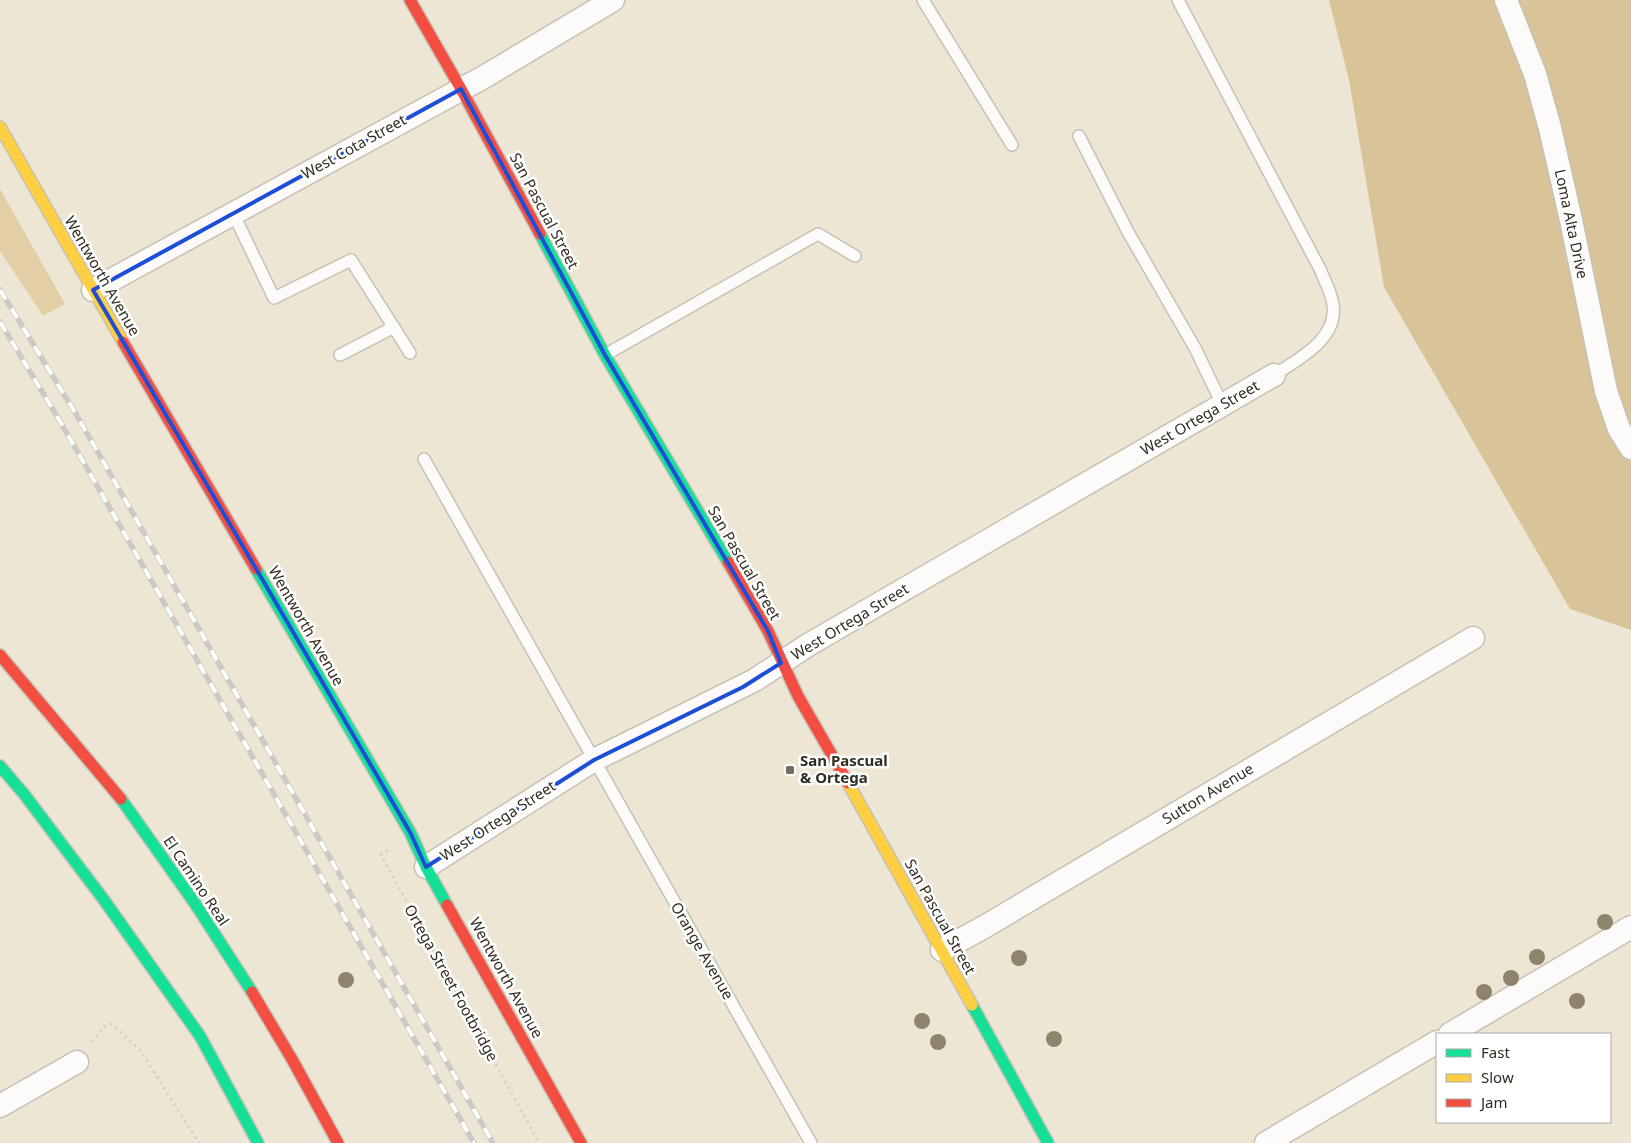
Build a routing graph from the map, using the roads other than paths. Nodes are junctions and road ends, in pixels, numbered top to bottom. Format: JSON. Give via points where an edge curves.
{"nodes":[{"id":1,"x":410,"y":0,"type":"edge"},
{"id":2,"x":614,"y":0,"type":"edge"},
{"id":3,"x":923,"y":0,"type":"edge"},
{"id":4,"x":1178,"y":0,"type":"edge"},
{"id":5,"x":1506,"y":0,"type":"edge"},
{"id":6,"x":461,"y":88,"type":"junction"},
{"id":7,"x":0,"y":126,"type":"edge"},
{"id":8,"x":1079,"y":136,"type":"dead end"},
{"id":9,"x":1012,"y":145,"type":"dead end"},
{"id":10,"x":233,"y":213,"type":"junction"},
{"id":11,"x":855,"y":256,"type":"dead end"},
{"id":12,"x":93,"y":290,"type":"junction"},
{"id":13,"x":394,"y":327,"type":"junction"},
{"id":14,"x":410,"y":353,"type":"dead end"},
{"id":15,"x":340,"y":355,"type":"dead end"},
{"id":16,"x":605,"y":355,"type":"junction"},
{"id":17,"x":1274,"y":375,"type":"joint"},
{"id":18,"x":1222,"y":404,"type":"junction"},
{"id":19,"x":1631,"y":448,"type":"edge"},
{"id":20,"x":424,"y":459,"type":"dead end"},
{"id":21,"x":1473,"y":638,"type":"dead end"},
{"id":22,"x":0,"y":655,"type":"edge"},
{"id":23,"x":781,"y":663,"type":"junction"},
{"id":24,"x":594,"y":760,"type":"junction"},
{"id":25,"x":0,"y":766,"type":"edge"},
{"id":26,"x":426,"y":867,"type":"junction"},
{"id":27,"x":1631,"y":927,"type":"edge"},
{"id":28,"x":942,"y":950,"type":"junction"},
{"id":29,"x":1452,"y":1033,"type":"edge"},
{"id":30,"x":1436,"y":1043,"type":"edge"},
{"id":31,"x":76,"y":1062,"type":"road end"},
{"id":32,"x":0,"y":1106,"type":"edge"},
{"id":33,"x":258,"y":1143,"type":"edge"},
{"id":34,"x":338,"y":1143,"type":"edge"},
{"id":35,"x":581,"y":1143,"type":"edge"},
{"id":36,"x":811,"y":1143,"type":"edge"},
{"id":37,"x":1048,"y":1143,"type":"edge"},
{"id":38,"x":1266,"y":1143,"type":"edge"}],
"edges":[{"from":1,"to":6,"type":"main road","name":"San Pascual Street"},
{"from":2,"to":6,"type":"street","name":"West Cota Street"},
{"from":3,"to":9,"type":"lane"},
{"from":4,"to":17,"type":"lane","via":[[1333,301],[1334,318],[1317,345]]},
{"from":5,"to":19,"type":"street","name":"Loma Alta Drive","via":[[1535,74],[1550,128],[1606,391],[1619,429]]},
{"from":6,"to":10,"type":"street","name":"West Cota Street"},
{"from":6,"to":16,"type":"main road","name":"San Pascual Street"},
{"from":7,"to":12,"type":"main road","name":"Wentworth Avenue"},
{"from":8,"to":18,"type":"lane","via":[[1128,232],[1195,348]]},
{"from":10,"to":12,"type":"street","name":"West Cota Street"},
{"from":10,"to":13,"type":"lane","via":[[274,298],[351,260]]},
{"from":11,"to":16,"type":"lane","via":[[818,234]]},
{"from":12,"to":26,"type":"main road","name":"Wentworth Avenue","via":[[411,835]]},
{"from":13,"to":14,"type":"lane"},
{"from":13,"to":15,"type":"lane"},
{"from":16,"to":23,"type":"main road","name":"San Pascual Street","via":[[768,631]]},
{"from":17,"to":18,"type":"street","name":"West Ortega Street"},
{"from":18,"to":23,"type":"street","name":"West Ortega Street"},
{"from":20,"to":24,"type":"lane","name":"Orange Avenue"},
{"from":21,"to":28,"type":"street","name":"Sutton Avenue"},
{"from":22,"to":34,"type":"main road","name":"El Camino Real","via":[[139,824],[255,996]]},
{"from":23,"to":24,"type":"street","name":"West Ortega Street","via":[[743,687]]},
{"from":23,"to":28,"type":"main road","name":"San Pascual Street"},
{"from":24,"to":26,"type":"street","name":"West Ortega Street"},
{"from":24,"to":36,"type":"lane","name":"Orange Avenue"},
{"from":25,"to":33,"type":"main road","via":[[104,900],[200,1036]]},
{"from":26,"to":35,"type":"main road","name":"Wentworth Avenue"},
{"from":27,"to":29,"type":"street"},
{"from":28,"to":37,"type":"main road","name":"San Pascual Street"},
{"from":30,"to":38,"type":"street"},
{"from":31,"to":32,"type":"street"}]}
